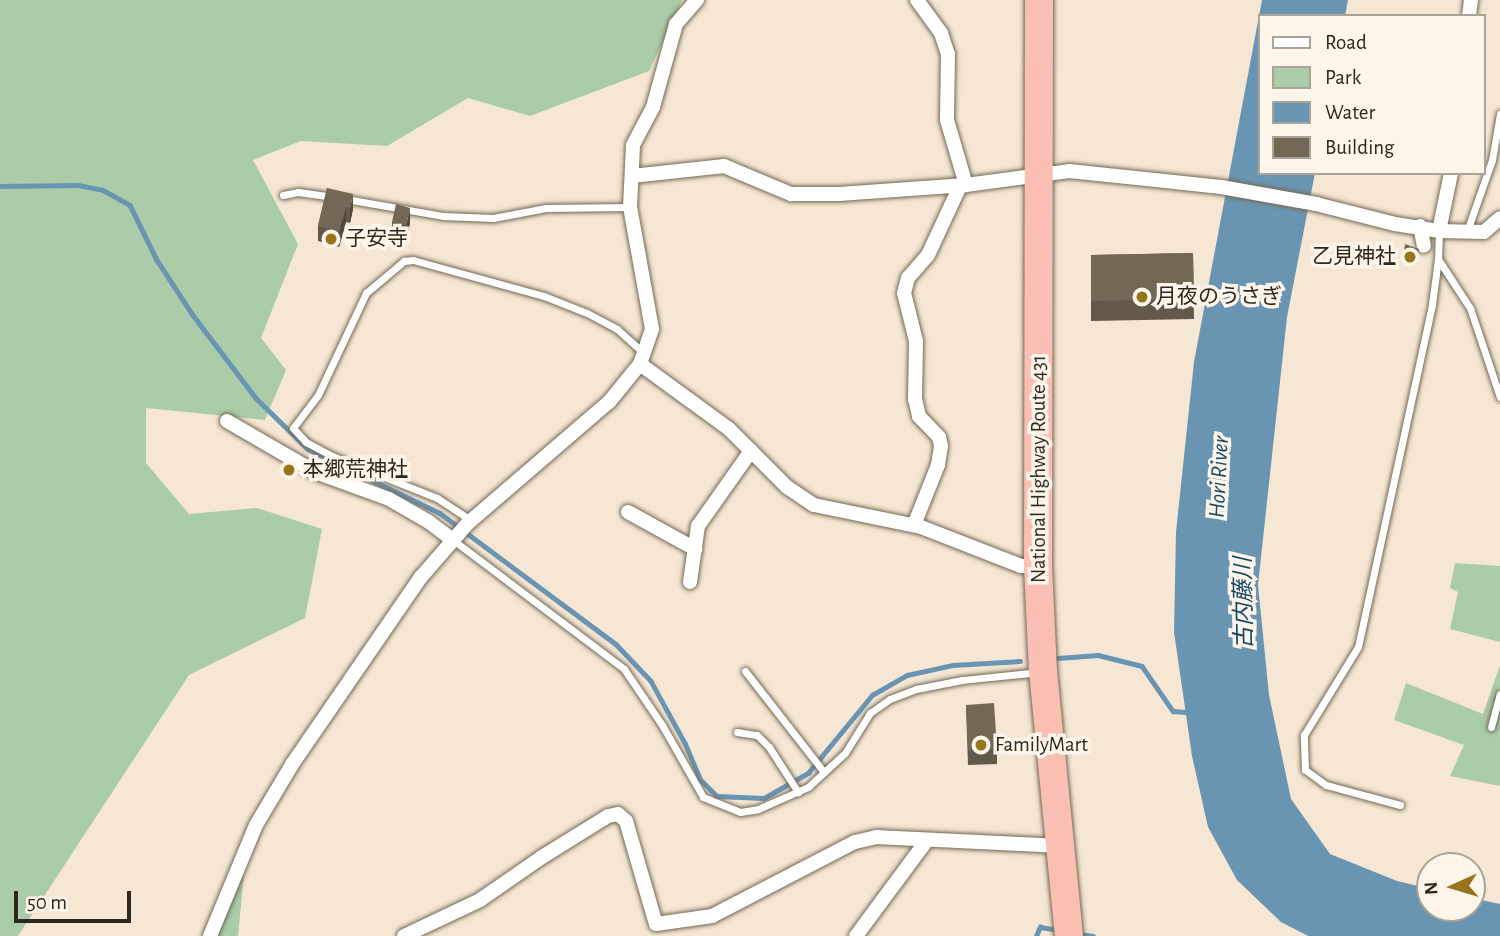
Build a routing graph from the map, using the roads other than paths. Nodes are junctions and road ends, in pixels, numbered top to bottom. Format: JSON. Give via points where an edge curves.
{"nodes":[{"id":1,"x":697,"y":0,"type":"edge"},
{"id":2,"x":917,"y":0,"type":"edge"},
{"id":3,"x":1039,"y":0,"type":"edge"},
{"id":4,"x":1500,"y":114,"type":"edge"},
{"id":5,"x":1039,"y":173,"type":"junction"},
{"id":6,"x":1451,"y":175,"type":"edge"},
{"id":7,"x":632,"y":176,"type":"junction"},
{"id":8,"x":963,"y":185,"type":"junction"},
{"id":9,"x":283,"y":195,"type":"dead end"},
{"id":10,"x":630,"y":207,"type":"junction"},
{"id":11,"x":1500,"y":218,"type":"edge"},
{"id":12,"x":1420,"y":226,"type":"junction"},
{"id":13,"x":1439,"y":231,"type":"junction"},
{"id":14,"x":1467,"y":232,"type":"junction"},
{"id":15,"x":1424,"y":246,"type":"dead end"},
{"id":16,"x":1437,"y":259,"type":"junction"},
{"id":17,"x":642,"y":358,"type":"junction"},
{"id":18,"x":1500,"y":397,"type":"edge"},
{"id":19,"x":227,"y":421,"type":"dead end"},
{"id":20,"x":751,"y":451,"type":"junction"},
{"id":21,"x":628,"y":512,"type":"dead end"},
{"id":22,"x":470,"y":523,"type":"junction"},
{"id":23,"x":914,"y":526,"type":"junction"},
{"id":24,"x":454,"y":539,"type":"junction"},
{"id":25,"x":695,"y":550,"type":"junction"},
{"id":26,"x":1038,"y":566,"type":"junction"},
{"id":27,"x":690,"y":582,"type":"dead end"},
{"id":28,"x":745,"y":671,"type":"dead end"},
{"id":29,"x":1043,"y":671,"type":"junction"},
{"id":30,"x":1500,"y":694,"type":"edge"},
{"id":31,"x":1490,"y":727,"type":"dead end"},
{"id":32,"x":737,"y":732,"type":"dead end"},
{"id":33,"x":824,"y":772,"type":"junction"},
{"id":34,"x":798,"y":792,"type":"junction"},
{"id":35,"x":1400,"y":805,"type":"dead end"},
{"id":36,"x":927,"y":840,"type":"junction"},
{"id":37,"x":1060,"y":846,"type":"junction"},
{"id":38,"x":210,"y":936,"type":"edge"},
{"id":39,"x":404,"y":936,"type":"edge"},
{"id":40,"x":856,"y":936,"type":"edge"},
{"id":41,"x":1069,"y":936,"type":"edge"}],
"edges":[{"from":1,"to":7,"type":"street","via":[[676,24],[653,107],[634,145]]},
{"from":2,"to":8,"type":"street","via":[[941,33],[948,54],[947,120]]},
{"from":3,"to":5,"type":"highway","name":"National Highway Route 431"},
{"from":4,"to":14,"type":"lane","via":[[1492,160]]},
{"from":5,"to":8,"type":"street"},
{"from":5,"to":12,"type":"street","via":[[1069,171],[1221,187]]},
{"from":5,"to":26,"type":"highway","name":"National Highway Route 431"},
{"from":6,"to":13,"type":"street"},
{"from":7,"to":8,"type":"street","via":[[724,166],[791,194]]},
{"from":7,"to":10,"type":"street"},
{"from":8,"to":23,"type":"street","via":[[928,255],[908,278],[904,293],[916,341],[919,416],[941,446]]},
{"from":9,"to":10,"type":"lane","via":[[298,192],[443,216],[493,218],[546,208]]},
{"from":10,"to":17,"type":"street","via":[[652,329]]},
{"from":11,"to":14,"type":"street","via":[[1484,232]]},
{"from":12,"to":13,"type":"street"},
{"from":12,"to":15,"type":"street"},
{"from":13,"to":14,"type":"street"},
{"from":13,"to":16,"type":"lane"},
{"from":16,"to":18,"type":"lane","via":[[1470,308]]},
{"from":16,"to":35,"type":"lane","via":[[1432,304],[1358,647],[1304,735],[1305,769],[1326,785]]},
{"from":17,"to":20,"type":"street"},
{"from":17,"to":22,"type":"street","via":[[609,402]]},
{"from":17,"to":22,"type":"lane","via":[[617,330],[576,309],[413,260],[404,261],[366,293],[318,396],[293,428],[306,442],[332,456],[437,498]]},
{"from":19,"to":24,"type":"street","via":[[315,472],[400,505]]},
{"from":20,"to":23,"type":"street","via":[[787,487],[814,505]]},
{"from":20,"to":25,"type":"street","via":[[698,526]]},
{"from":21,"to":25,"type":"street"},
{"from":22,"to":24,"type":"street"},
{"from":23,"to":26,"type":"street","via":[[1021,566]]},
{"from":24,"to":34,"type":"lane","via":[[624,669],[703,797],[740,812]]},
{"from":24,"to":38,"type":"street","via":[[422,577],[293,762],[256,825]]},
{"from":25,"to":27,"type":"street"},
{"from":26,"to":29,"type":"highway","name":"National Highway Route 431"},
{"from":28,"to":33,"type":"lane"},
{"from":29,"to":33,"type":"lane","via":[[962,680],[890,699],[870,713],[845,753]]},
{"from":29,"to":37,"type":"highway","name":"National Highway Route 431"},
{"from":30,"to":31,"type":"lane"},
{"from":32,"to":34,"type":"lane","via":[[757,735]]},
{"from":33,"to":34,"type":"lane"},
{"from":36,"to":37,"type":"street"},
{"from":36,"to":39,"type":"street","via":[[877,837],[855,842],[712,916],[656,924],[626,821],[618,814],[608,816],[480,900]]},
{"from":36,"to":40,"type":"street"},
{"from":37,"to":41,"type":"highway","name":"National Highway Route 431"}]}
